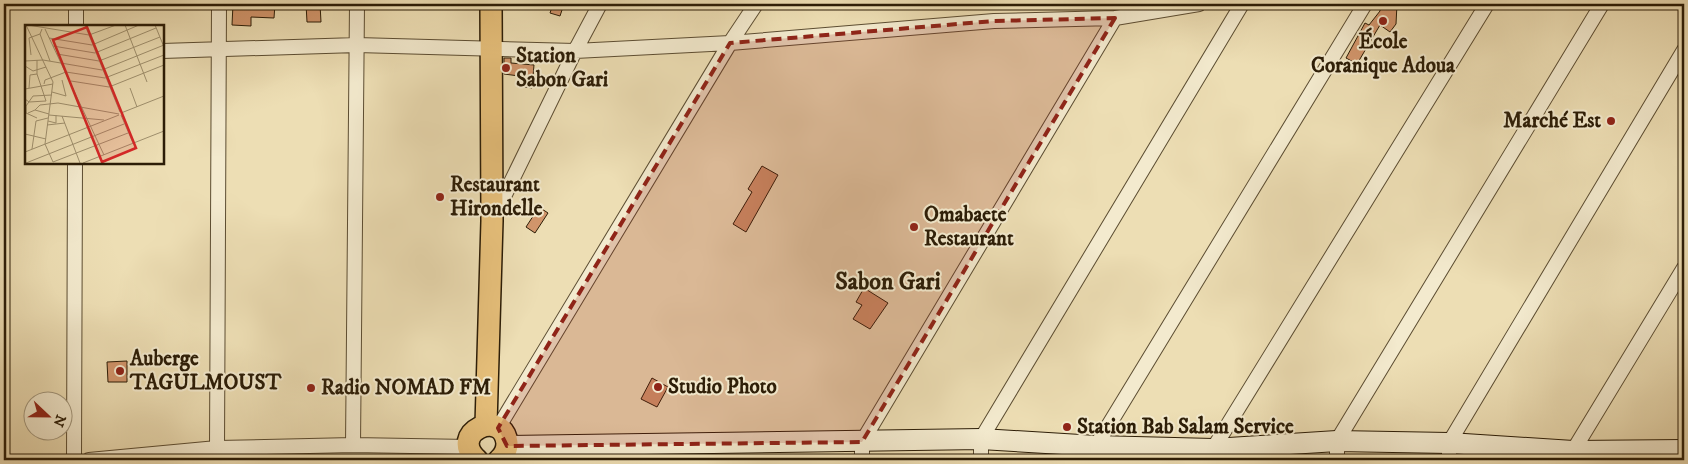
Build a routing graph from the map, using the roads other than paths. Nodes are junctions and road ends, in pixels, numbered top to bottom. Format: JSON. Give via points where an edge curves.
{"nodes":[{"id":1,"x":76,"y":4,"type":"edge"},
{"id":2,"x":219,"y":4,"type":"edge"},
{"id":3,"x":357,"y":4,"type":"edge"},
{"id":4,"x":490,"y":4,"type":"edge"},
{"id":5,"x":600,"y":4,"type":"edge"},
{"id":6,"x":756,"y":4,"type":"edge"},
{"id":7,"x":1198,"y":4,"type":"edge"},
{"id":8,"x":1242,"y":4,"type":"edge"},
{"id":9,"x":1365,"y":4,"type":"edge"},
{"id":10,"x":1487,"y":4,"type":"edge"},
{"id":11,"x":1602,"y":4,"type":"edge"},
{"id":12,"x":1158,"y":7,"type":"edge"},
{"id":13,"x":1115,"y":18,"type":"junction"},
{"id":14,"x":76,"y":25,"type":"edge"},
{"id":15,"x":730,"y":43,"type":"junction"},
{"id":16,"x":357,"y":45,"type":"junction"},
{"id":17,"x":220,"y":48,"type":"junction"},
{"id":18,"x":491,"y":48,"type":"junction"},
{"id":19,"x":164,"y":50,"type":"edge"},
{"id":20,"x":1684,"y":50,"type":"edge"},
{"id":21,"x":575,"y":51,"type":"junction"},
{"id":22,"x":75,"y":164,"type":"edge"},
{"id":23,"x":492,"y":221,"type":"junction"},
{"id":24,"x":1684,"y":268,"type":"edge"},
{"id":25,"x":981,"y":439,"type":"junction"},
{"id":26,"x":497,"y":440,"type":"edge"},
{"id":27,"x":353,"y":445,"type":"junction"},
{"id":28,"x":217,"y":448,"type":"junction"},
{"id":29,"x":1684,"y":450,"type":"edge"},
{"id":30,"x":862,"y":451,"type":"edge"},
{"id":31,"x":1337,"y":451,"type":"edge"},
{"id":32,"x":1449,"y":452,"type":"edge"},
{"id":33,"x":1096,"y":453,"type":"edge"},
{"id":34,"x":473,"y":454,"type":"edge"},
{"id":35,"x":1213,"y":455,"type":"edge"},
{"id":36,"x":1573,"y":456,"type":"edge"},
{"id":37,"x":74,"y":460,"type":"edge"},
{"id":38,"x":89,"y":460,"type":"edge"},
{"id":39,"x":981,"y":460,"type":"edge"}],
"edges":[{"from":1,"to":14,"type":"street"},
{"from":2,"to":17,"type":"street"},
{"from":3,"to":16,"type":"street"},
{"from":4,"to":18,"type":"main road"},
{"from":5,"to":21,"type":"street"},
{"from":6,"to":15,"type":"street"},
{"from":7,"to":12,"type":"street"},
{"from":8,"to":25,"type":"street"},
{"from":9,"to":33,"type":"street"},
{"from":10,"to":35,"type":"street"},
{"from":11,"to":31,"type":"street"},
{"from":12,"to":13,"type":"street"},
{"from":13,"to":15,"type":"street","via":[[994,21]]},
{"from":13,"to":30,"type":"street"},
{"from":15,"to":21,"type":"street"},
{"from":15,"to":26,"type":"street"},
{"from":16,"to":17,"type":"street"},
{"from":16,"to":18,"type":"street"},
{"from":16,"to":27,"type":"street"},
{"from":17,"to":19,"type":"street"},
{"from":17,"to":28,"type":"street"},
{"from":18,"to":21,"type":"street"},
{"from":18,"to":23,"type":"main road"},
{"from":20,"to":32,"type":"street"},
{"from":21,"to":23,"type":"street"},
{"from":22,"to":37,"type":"street"},
{"from":23,"to":26,"type":"main road"},
{"from":24,"to":36,"type":"street"},
{"from":25,"to":30,"type":"street"},
{"from":25,"to":33,"type":"street"},
{"from":25,"to":39,"type":"street"},
{"from":26,"to":30,"type":"street","via":[[744,442]]},
{"from":26,"to":34,"type":"main road","via":[[475,430],[471,435]]},
{"from":27,"to":28,"type":"street"},
{"from":27,"to":34,"type":"street"},
{"from":28,"to":38,"type":"street"},
{"from":29,"to":36,"type":"street"},
{"from":31,"to":32,"type":"street"},
{"from":31,"to":35,"type":"street"},
{"from":32,"to":36,"type":"street"},
{"from":33,"to":35,"type":"street"}]}
